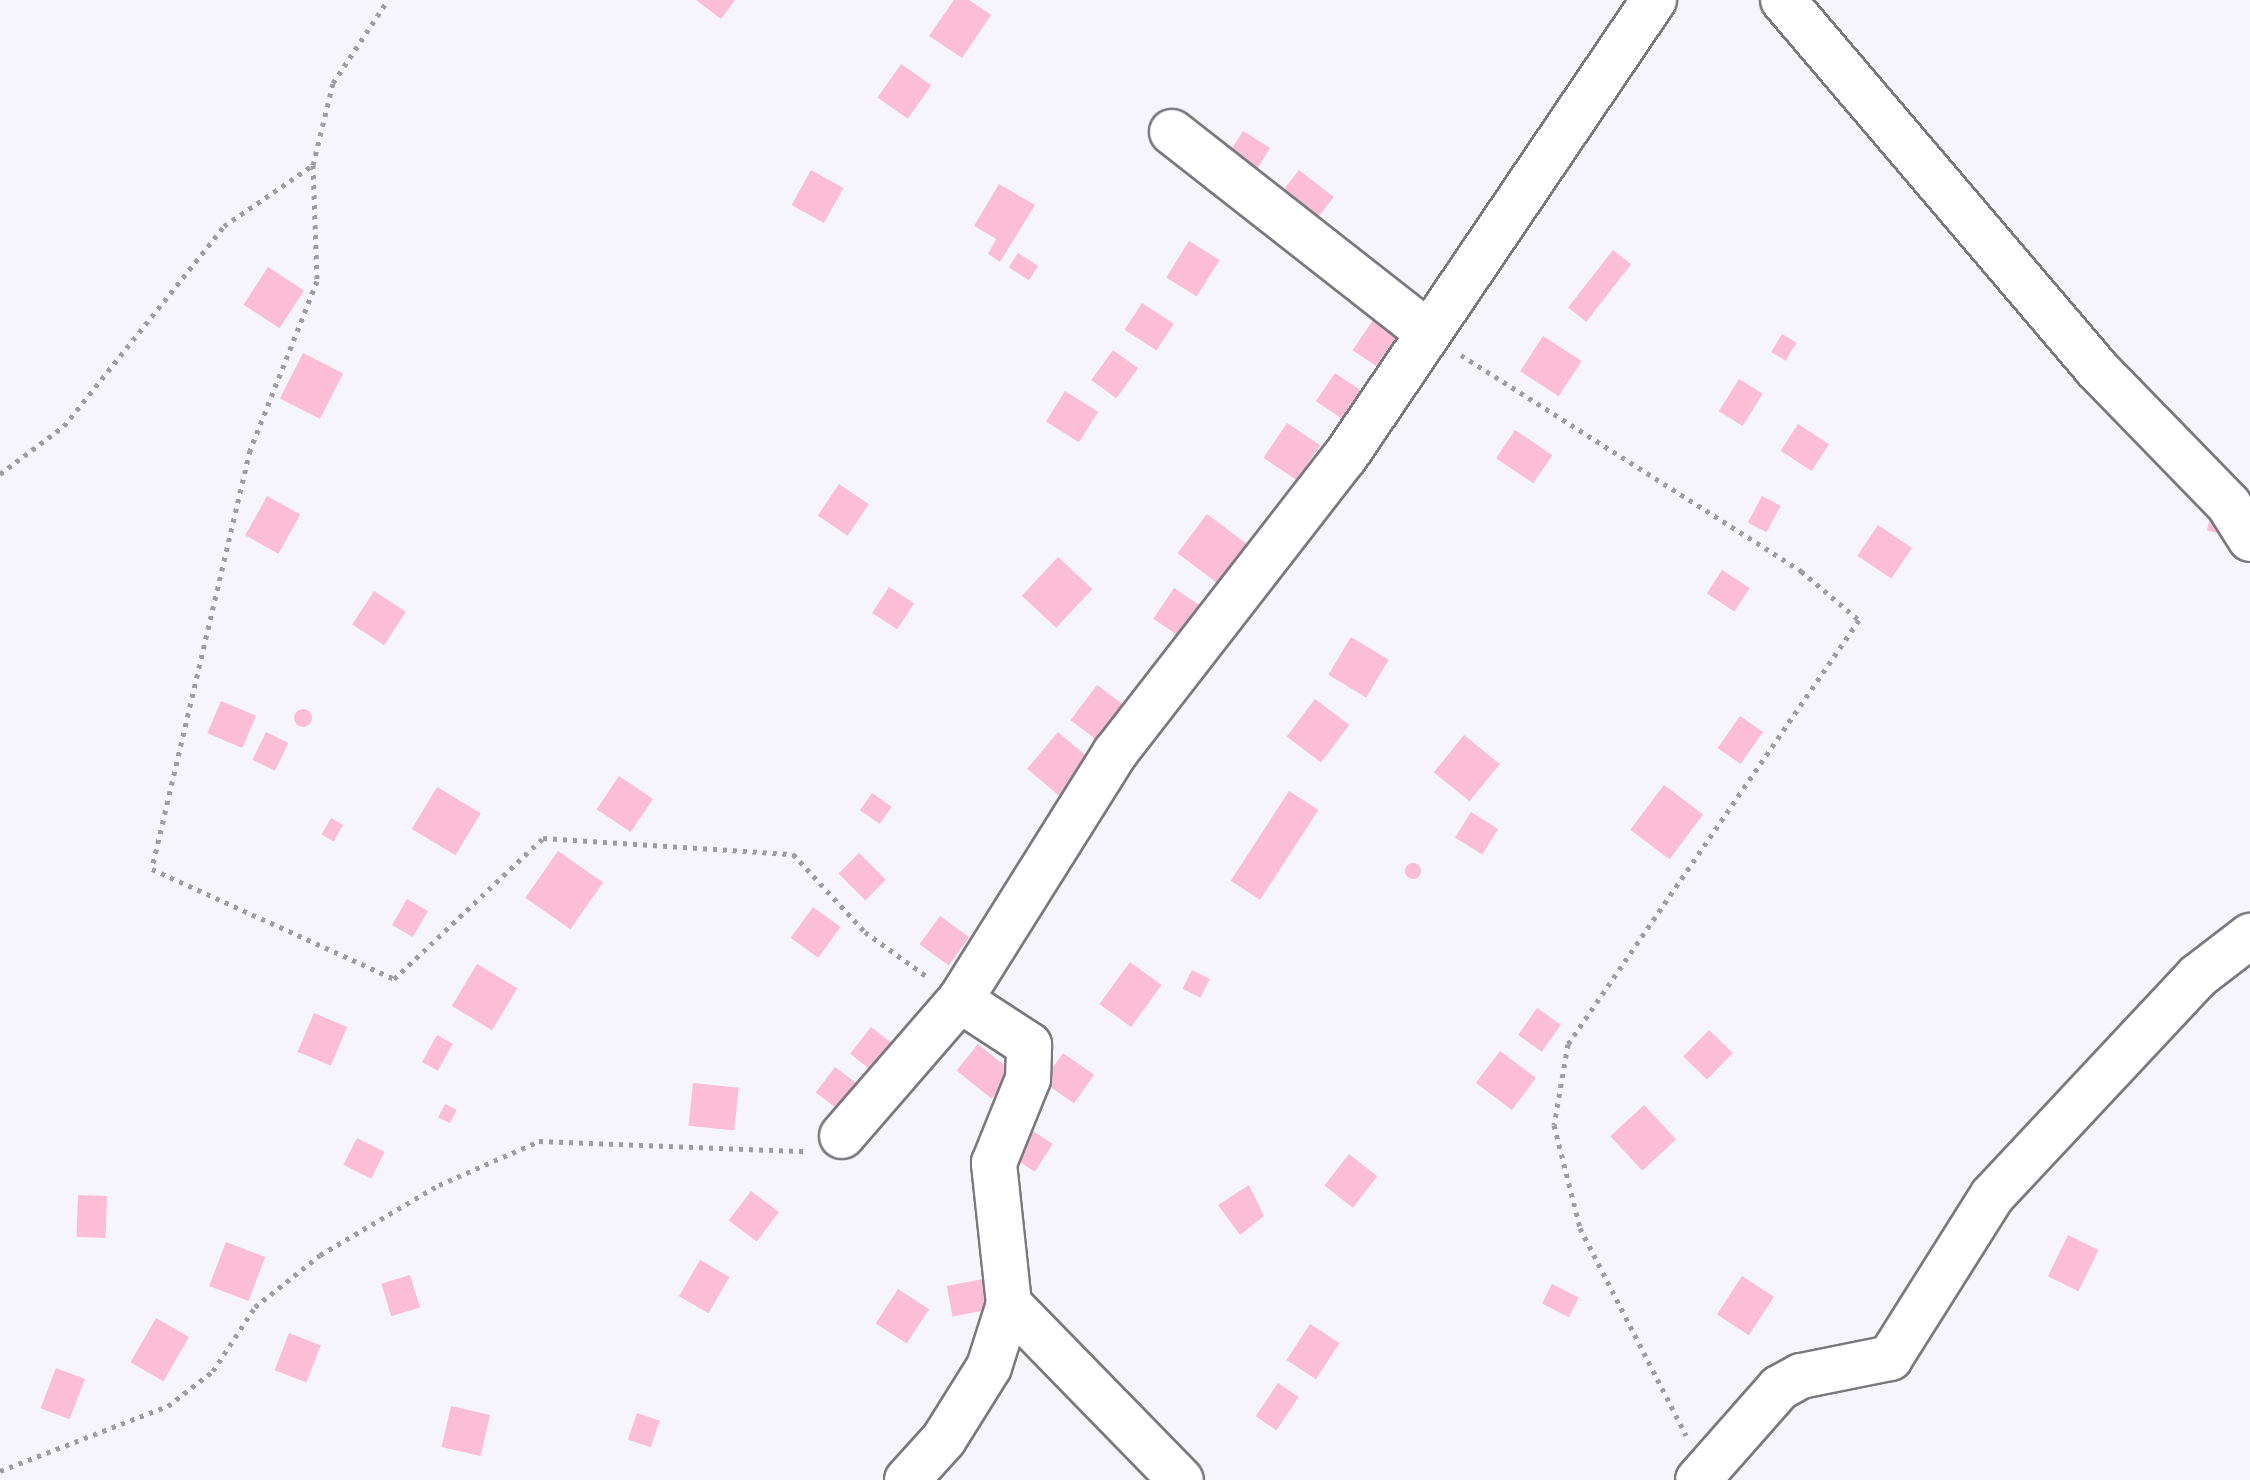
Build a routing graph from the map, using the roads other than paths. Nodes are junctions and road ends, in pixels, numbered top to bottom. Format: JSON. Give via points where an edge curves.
{"nodes":[{"id":1,"x":1654,"y":0,"type":"edge"},
{"id":2,"x":1783,"y":0,"type":"edge"},
{"id":3,"x":1172,"y":132,"type":"dead end"},
{"id":4,"x":1428,"y":333,"type":"junction"},
{"id":5,"x":2250,"y":539,"type":"edge"},
{"id":6,"x":2250,"y":936,"type":"edge"},
{"id":7,"x":960,"y":1000,"type":"junction"},
{"id":8,"x":842,"y":1136,"type":"road end"},
{"id":9,"x":1009,"y":1304,"type":"junction"},
{"id":10,"x":1701,"y":1476,"type":"edge"},
{"id":11,"x":907,"y":1480,"type":"edge"},
{"id":12,"x":1181,"y":1480,"type":"edge"}],
"edges":[{"from":1,"to":4,"type":"street"},
{"from":2,"to":5,"type":"street","via":[[2095,367],[2229,505]]},
{"from":3,"to":4,"type":"street"},
{"from":4,"to":7,"type":"street","via":[[1345,457],[1115,753]]},
{"from":6,"to":10,"type":"street","via":[[2198,976],[1992,1196],[1890,1358],[1801,1376],[1779,1388]]},
{"from":7,"to":8,"type":"street"},
{"from":7,"to":9,"type":"street","via":[[1029,1045],[1028,1079],[994,1163]]},
{"from":9,"to":11,"type":"street","via":[[989,1367],[944,1439]]},
{"from":9,"to":12,"type":"street"}]}
